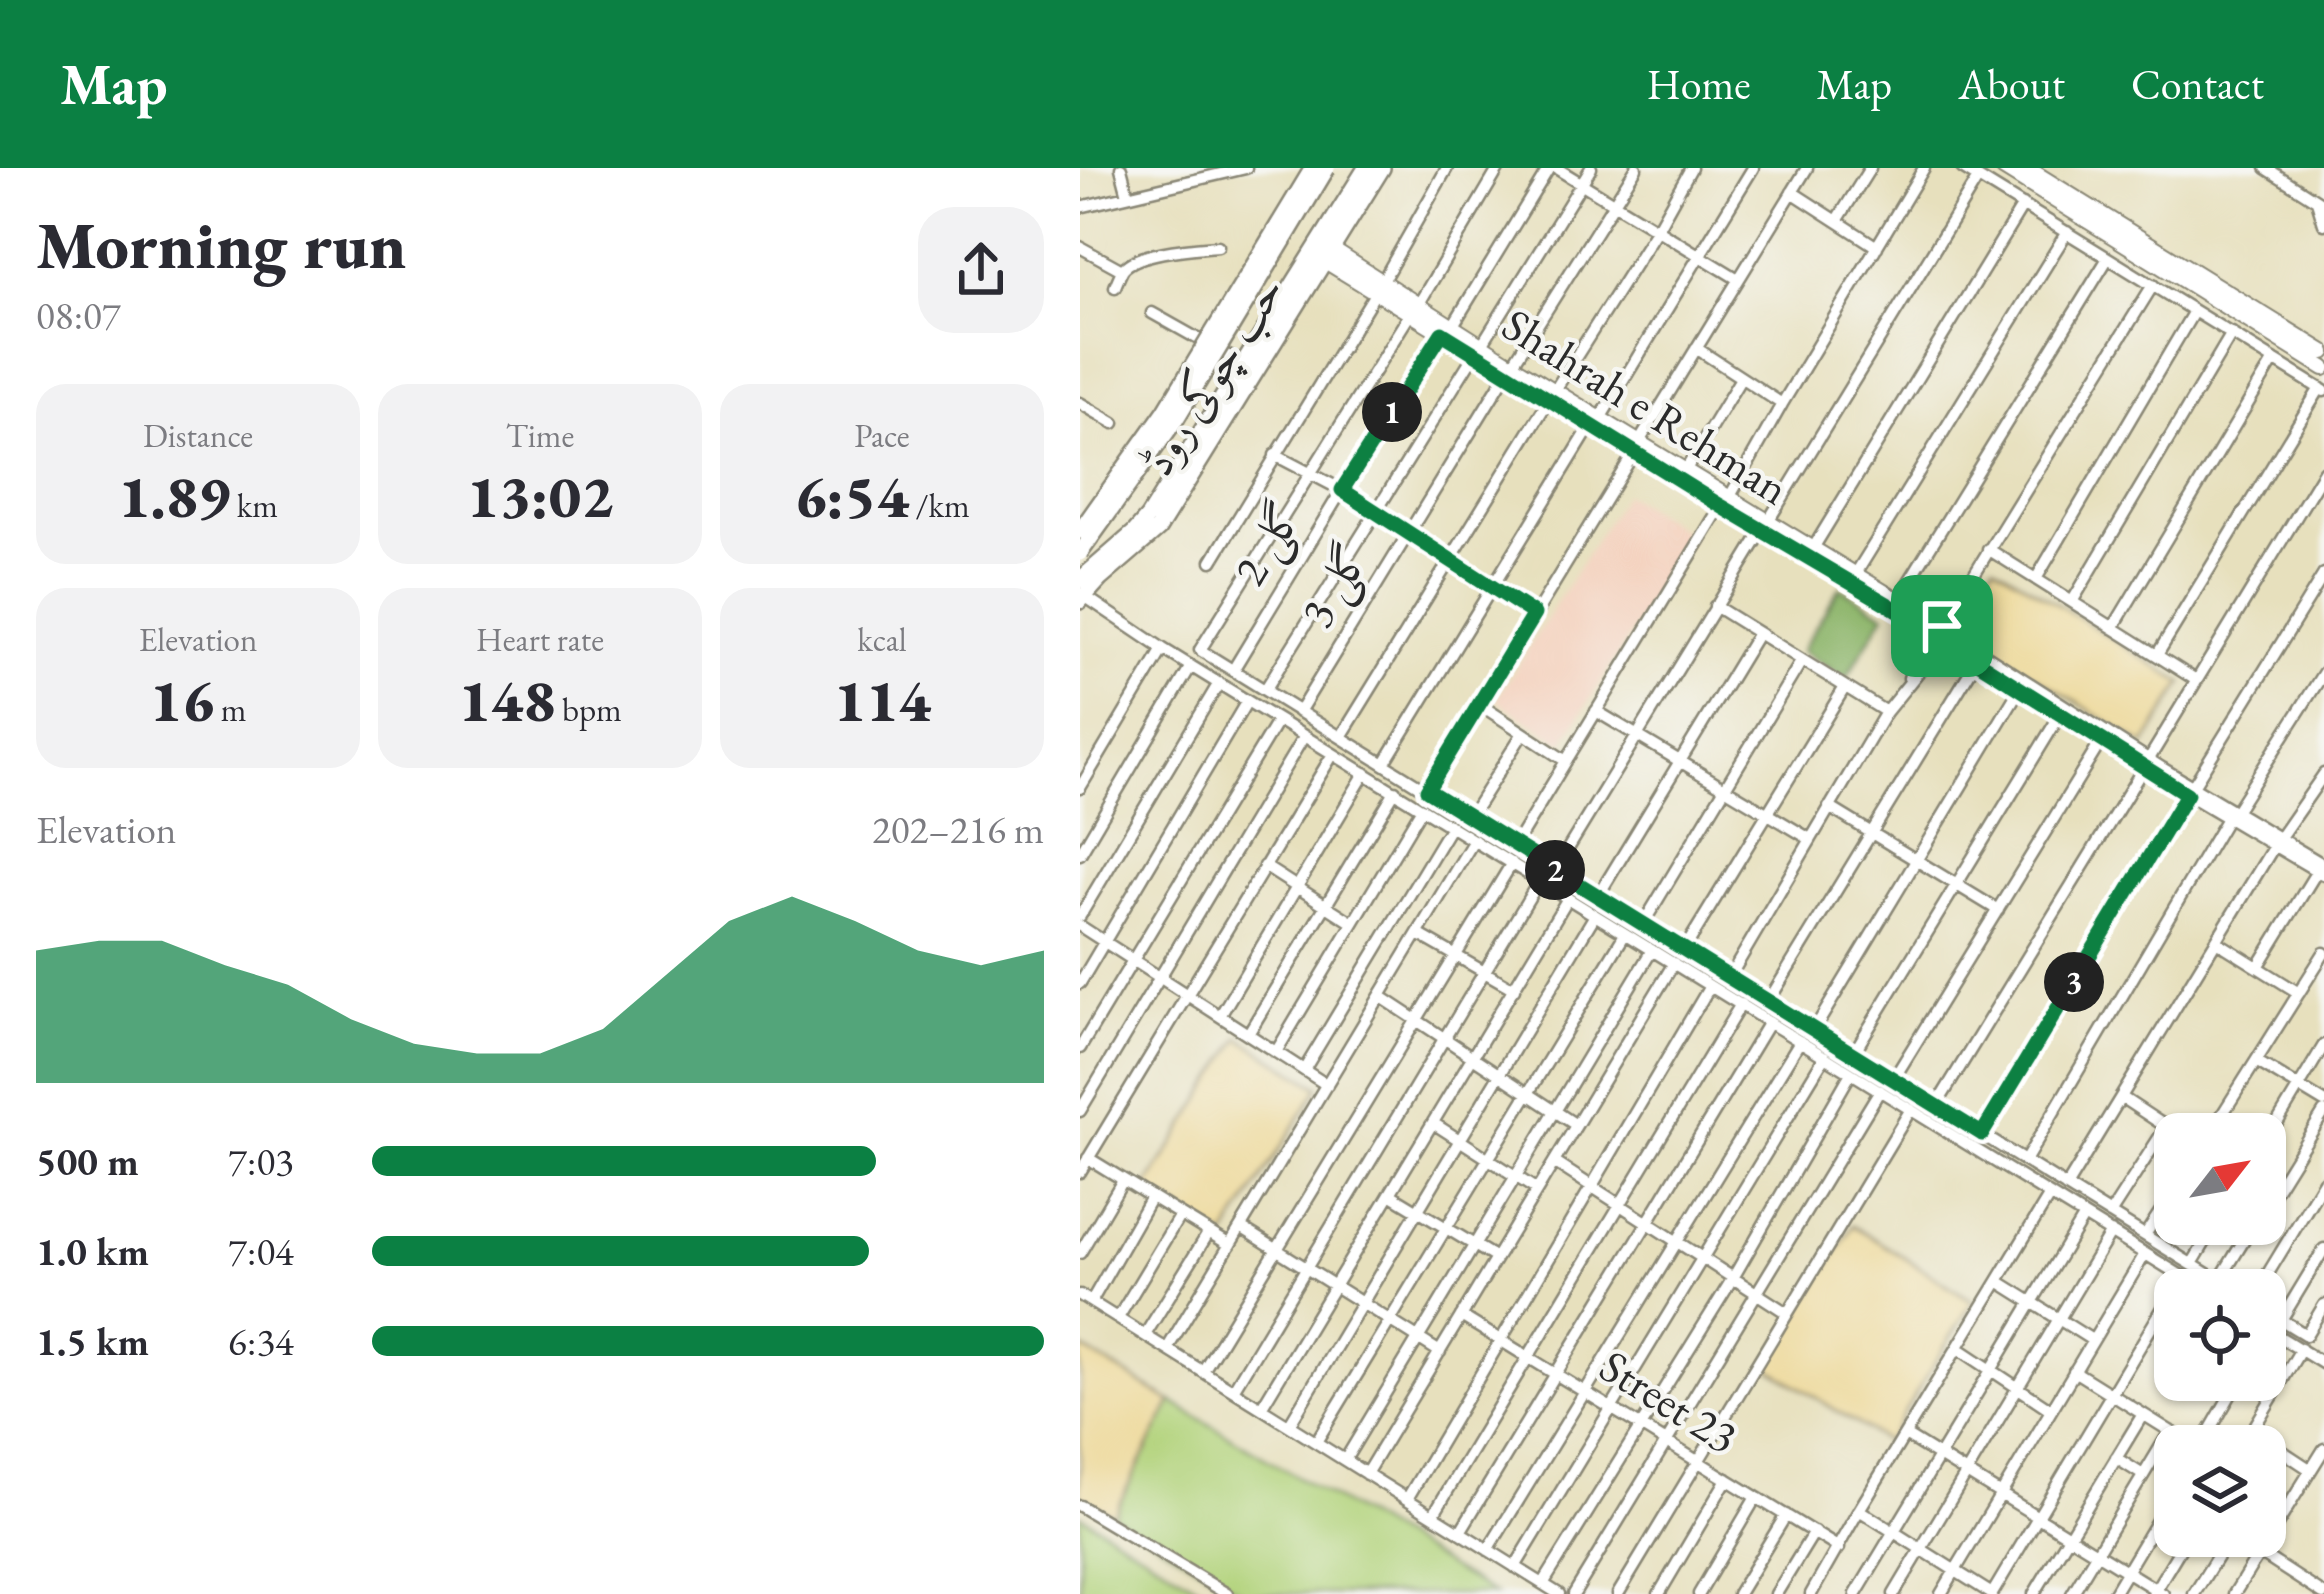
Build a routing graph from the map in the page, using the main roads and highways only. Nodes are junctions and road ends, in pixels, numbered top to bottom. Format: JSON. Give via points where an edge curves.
{"nodes":[{"id":1,"x":1312,"y":168,"type":"edge"},
{"id":2,"x":1327,"y":168,"type":"edge"},
{"id":3,"x":1366,"y":168,"type":"edge"},
{"id":4,"x":1382,"y":168,"type":"edge"},
{"id":5,"x":2002,"y":168,"type":"edge"},
{"id":6,"x":2026,"y":168,"type":"edge"},
{"id":7,"x":1323,"y":252,"type":"junction"},
{"id":8,"x":2324,"y":352,"type":"edge"},
{"id":9,"x":2324,"y":368,"type":"edge"},
{"id":10,"x":1636,"y":448,"type":"junction"},
{"id":11,"x":1725,"y":502,"type":"junction"},
{"id":12,"x":1765,"y":527,"type":"junction"},
{"id":13,"x":1080,"y":531,"type":"edge"},
{"id":14,"x":1080,"y":553,"type":"edge"},
{"id":15,"x":1081,"y":592,"type":"edge"}],
"edges":[{"from":1,"to":13,"type":"highway","bridge":true,"via":[[1166,410]]},
{"from":2,"to":14,"type":"highway","bridge":true,"via":[[1176,419]]},
{"from":3,"to":7,"type":"highway"},
{"from":4,"to":7,"type":"highway","name":"حب چوکی روڈ"},
{"from":5,"to":9,"type":"main road"},
{"from":6,"to":8,"type":"main road"},
{"from":7,"to":10,"type":"main road","name":"Shahrah e Rehman"},
{"from":7,"to":15,"type":"highway","via":[[1148,517]]},
{"from":10,"to":11,"type":"main road","name":"Shahrah e Rehman"},
{"from":10,"to":11,"type":"main road","name":"Shahrah e Rehman"},
{"from":11,"to":12,"type":"main road","name":"Shahrah e Rehman"},
{"from":12,"to":12,"type":"main road","name":"Shahrah e Rehman","via":[[1855,575],[1939,631]]}]}
